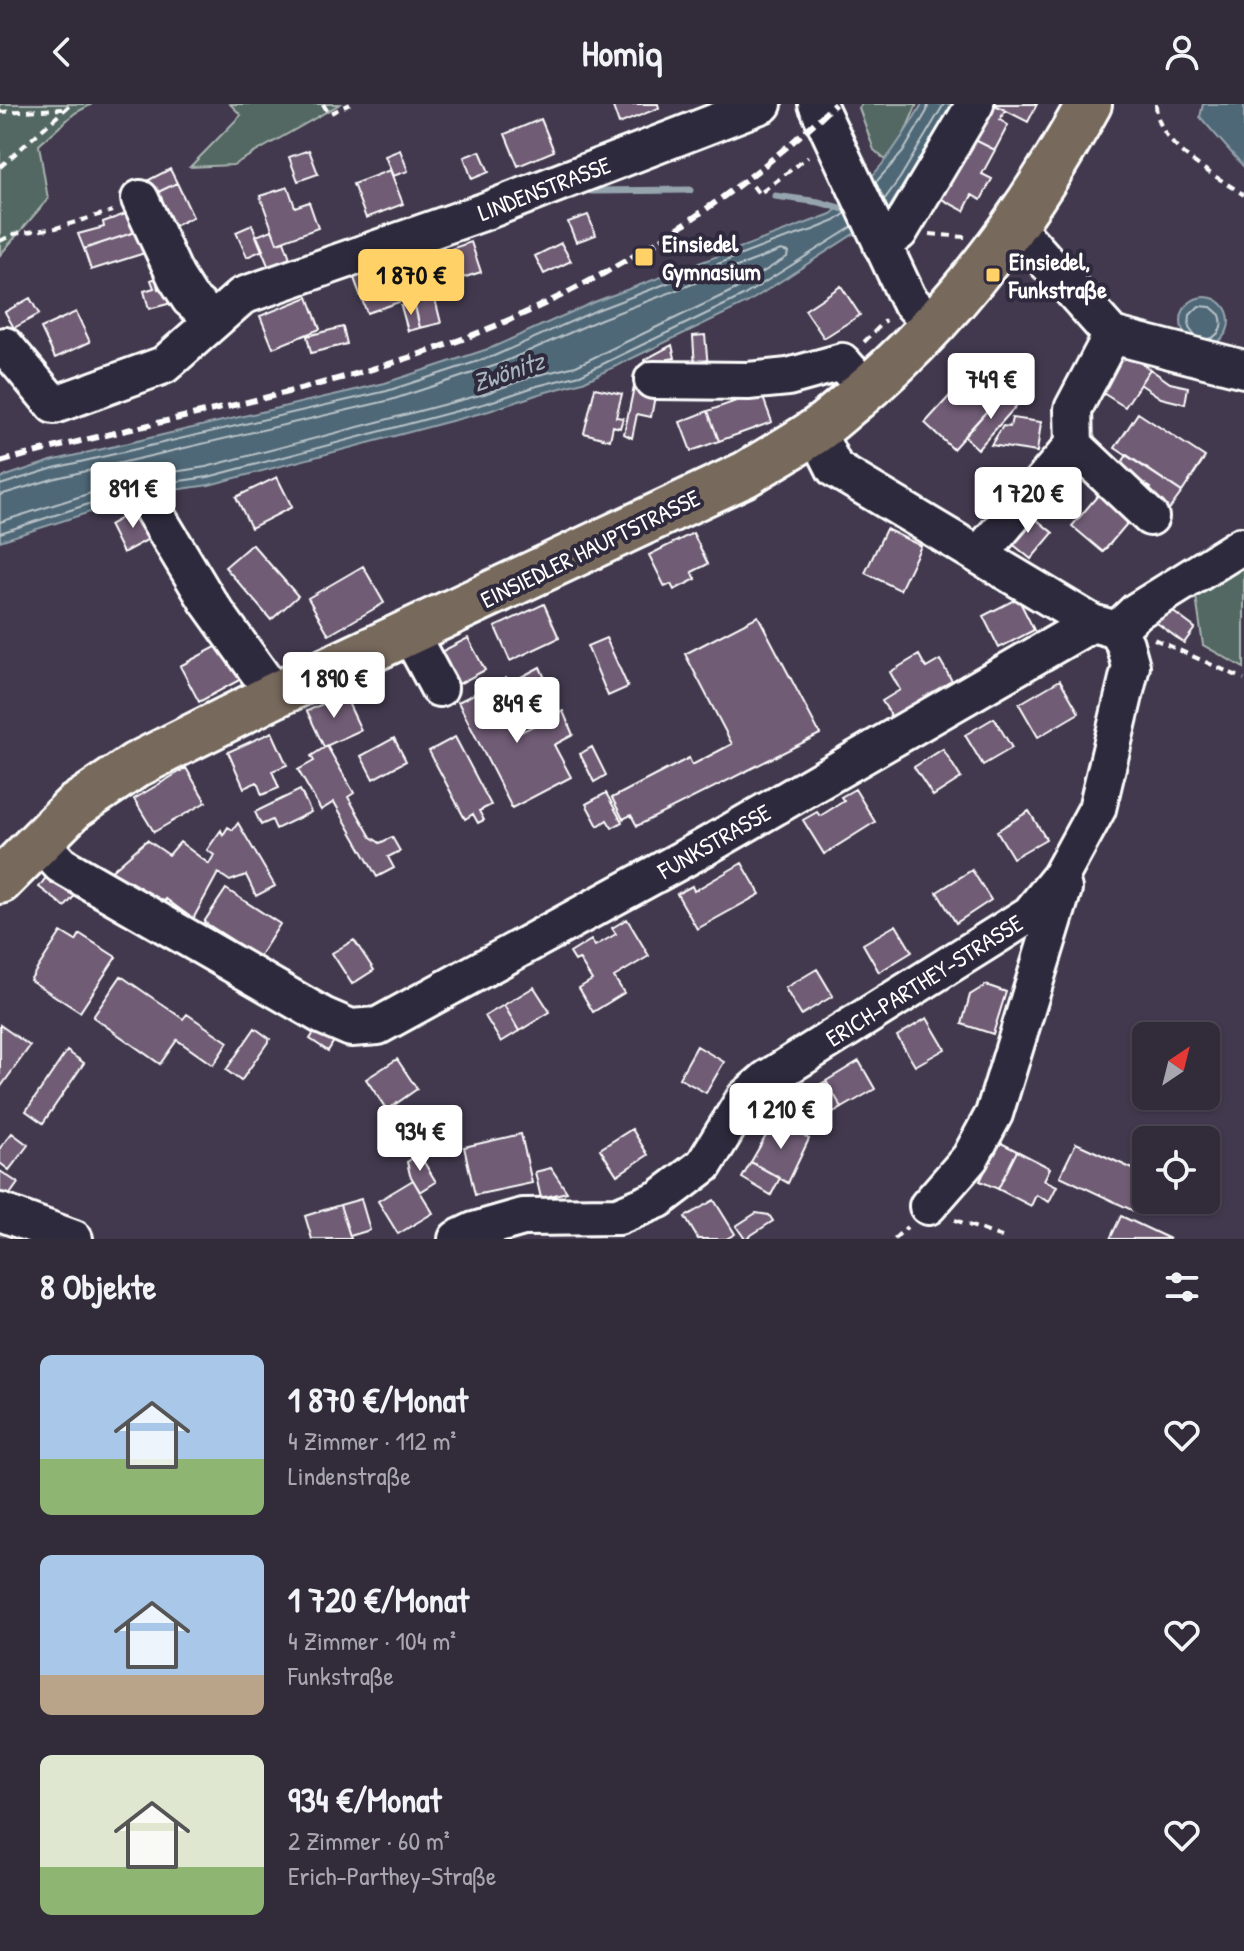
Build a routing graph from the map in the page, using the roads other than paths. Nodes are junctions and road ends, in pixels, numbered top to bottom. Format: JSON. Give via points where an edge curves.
{"nodes":[{"id":1,"x":763,"y":104,"type":"edge"},
{"id":2,"x":817,"y":104,"type":"edge"},
{"id":3,"x":975,"y":104,"type":"edge"},
{"id":4,"x":1089,"y":104,"type":"edge"},
{"id":5,"x":140,"y":200,"type":"road end"},
{"id":6,"x":1007,"y":232,"type":"junction"},
{"id":7,"x":886,"y":236,"type":"junction"},
{"id":8,"x":921,"y":313,"type":"junction"},
{"id":9,"x":214,"y":320,"type":"junction"},
{"id":10,"x":1112,"y":335,"type":"junction"},
{"id":11,"x":5,"y":346,"type":"dead end"},
{"id":12,"x":1244,"y":369,"type":"edge"},
{"id":13,"x":854,"y":376,"type":"junction"},
{"id":14,"x":653,"y":380,"type":"dead end"},
{"id":15,"x":816,"y":431,"type":"junction"},
{"id":16,"x":1074,"y":445,"type":"junction"},
{"id":17,"x":153,"y":510,"type":"dead end"},
{"id":18,"x":1150,"y":517,"type":"dead end"},
{"id":19,"x":1241,"y":546,"type":"dead end"},
{"id":20,"x":979,"y":555,"type":"junction"},
{"id":21,"x":1104,"y":627,"type":"junction"},
{"id":22,"x":410,"y":634,"type":"junction"},
{"id":23,"x":439,"y":688,"type":"dead end"},
{"id":24,"x":275,"y":695,"type":"junction"},
{"id":25,"x":38,"y":840,"type":"junction"},
{"id":26,"x":1060,"y":877,"type":"junction"},
{"id":27,"x":0,"y":881,"type":"edge"},
{"id":28,"x":928,"y":1206,"type":"road end"},
{"id":29,"x":0,"y":1212,"type":"edge"},
{"id":30,"x":74,"y":1239,"type":"edge"},
{"id":31,"x":457,"y":1239,"type":"edge"}],
"edges":[{"from":1,"to":9,"type":"street","name":"LINDENSTRASSE","via":[[483,212],[242,296]]},
{"from":2,"to":7,"type":"street"},
{"from":3,"to":7,"type":"street"},
{"from":4,"to":6,"type":"main road","name":"EINSIEDLER HAUPTSTRASSE"},
{"from":5,"to":9,"type":"street","via":[[176,277],[190,299]]},
{"from":6,"to":8,"type":"main road","name":"EINSIEDLER HAUPTSTRASSE","via":[[963,292]]},
{"from":6,"to":10,"type":"street"},
{"from":7,"to":8,"type":"street"},
{"from":8,"to":13,"type":"main road","name":"EINSIEDLER HAUPTSTRASSE"},
{"from":9,"to":11,"type":"street","name":"LINDENSTRASSE","via":[[164,365],[54,405]]},
{"from":10,"to":12,"type":"street"},
{"from":10,"to":16,"type":"street","via":[[1073,409]]},
{"from":13,"to":14,"type":"street"},
{"from":13,"to":15,"type":"main road","name":"EINSIEDLER HAUPTSTRASSE"},
{"from":15,"to":20,"type":"street","via":[[835,469]]},
{"from":15,"to":22,"type":"main road","name":"EINSIEDLER HAUPTSTRASSE","via":[[746,474]]},
{"from":16,"to":18,"type":"street"},
{"from":16,"to":20,"type":"street"},
{"from":17,"to":24,"type":"street","via":[[207,600]]},
{"from":19,"to":21,"type":"street","name":"FUNKSTRASSE"},
{"from":20,"to":21,"type":"street"},
{"from":21,"to":25,"type":"street","name":"FUNKSTRASSE","via":[[378,1026],[351,1028],[323,1016],[61,865]]},
{"from":21,"to":26,"type":"street","name":"ERICH-PARTHEY-STRASSE","via":[[1125,644],[1131,666],[1097,809]]},
{"from":22,"to":23,"type":"street"},
{"from":22,"to":24,"type":"main road","name":"EINSIEDLER HAUPTSTRASSE"},
{"from":24,"to":25,"type":"main road","name":"EINSIEDLER HAUPTSTRASSE","via":[[136,765],[74,807]]},
{"from":25,"to":27,"type":"main road","name":"EINSIEDLER HAUPTSTRASSE"},
{"from":26,"to":28,"type":"street","via":[[1063,889],[994,1114],[970,1158]]},
{"from":26,"to":31,"type":"street","name":"ERICH-PARTHEY-STRASSE","via":[[1030,914],[767,1079],[745,1098],[704,1165],[659,1199],[618,1216],[523,1217]]},
{"from":29,"to":30,"type":"street"}]}
